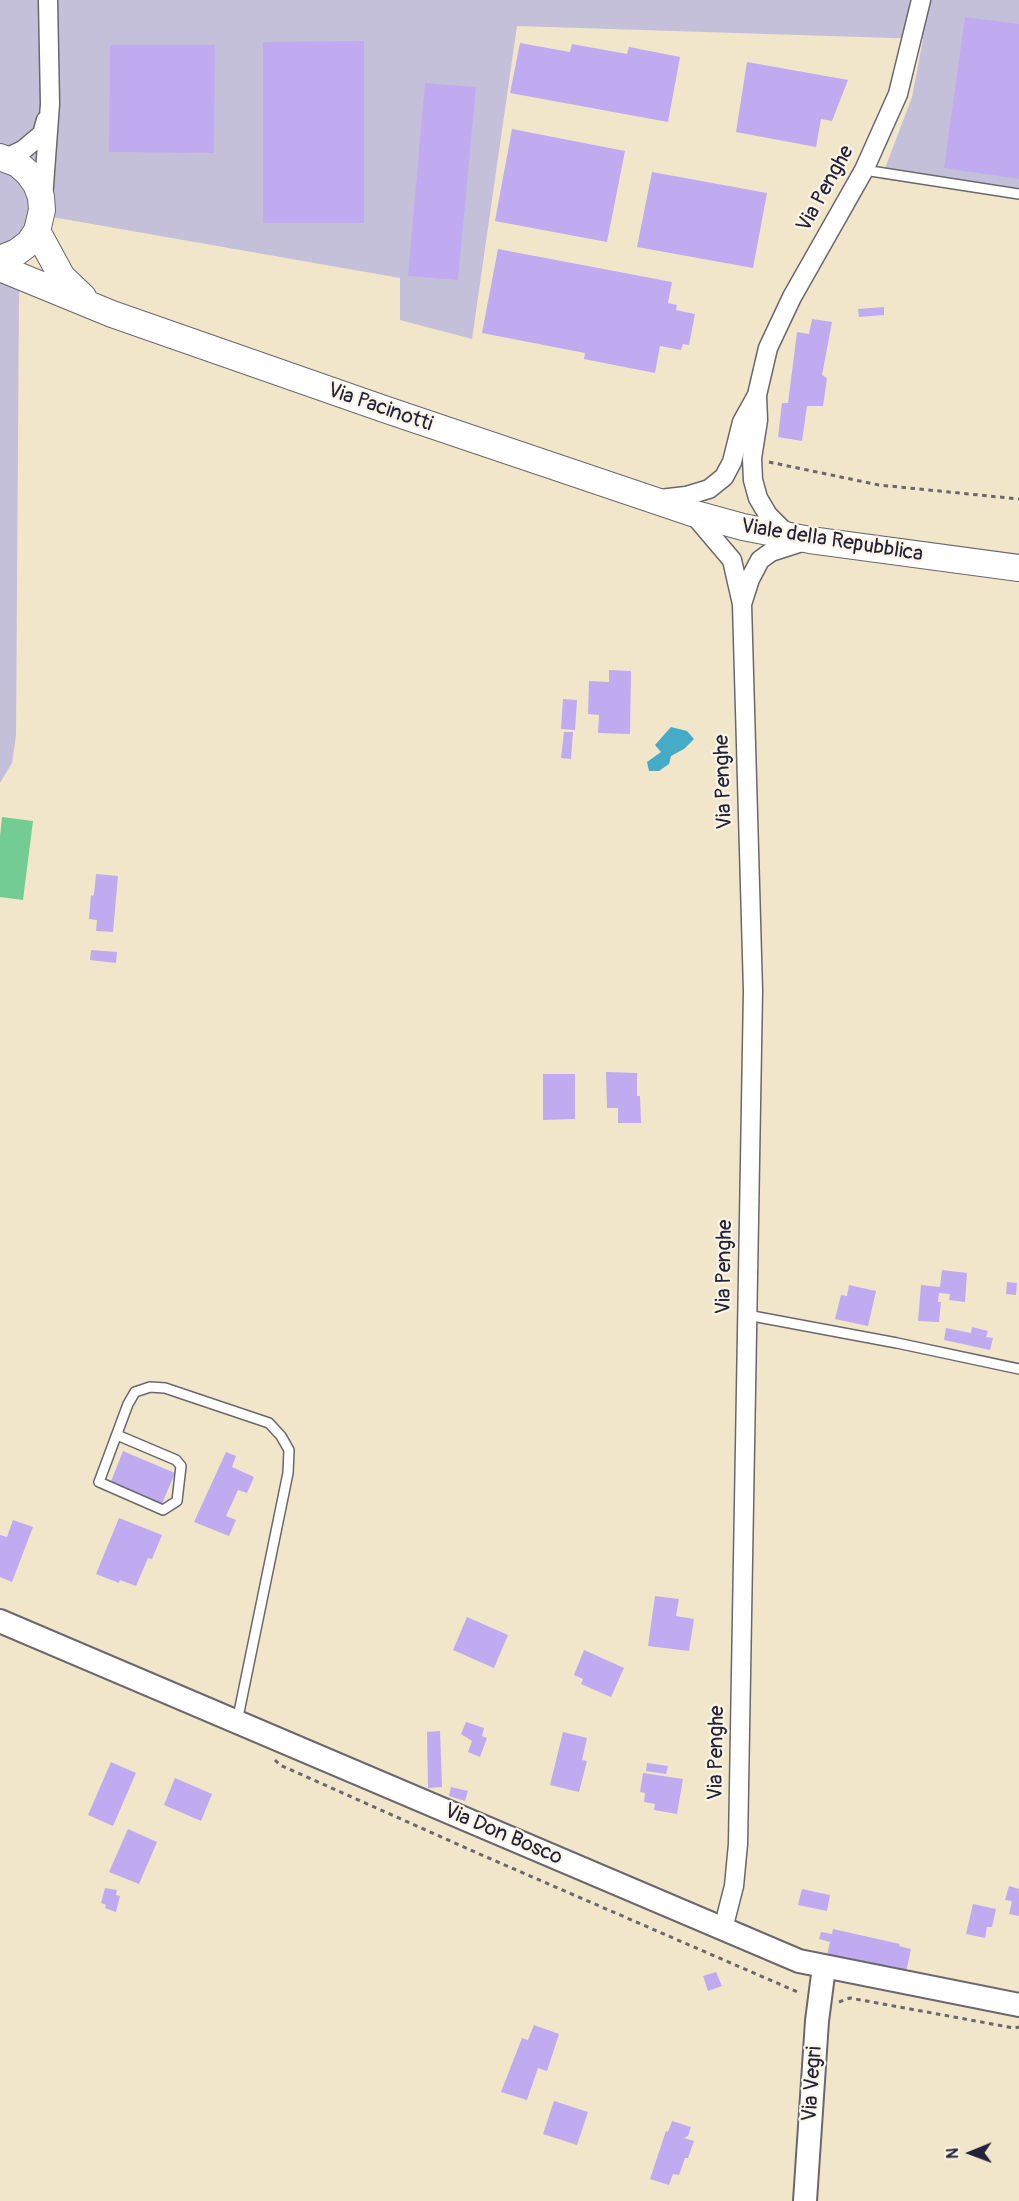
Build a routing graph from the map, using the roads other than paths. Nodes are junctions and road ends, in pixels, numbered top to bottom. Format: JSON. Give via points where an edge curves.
{"nodes":[{"id":1,"x":48,"y":0,"type":"edge"},
{"id":2,"x":921,"y":0,"type":"edge"},
{"id":3,"x":50,"y":104,"type":"junction"},
{"id":4,"x":3,"y":158,"type":"edge"},
{"id":5,"x":864,"y":170,"type":"junction"},
{"id":6,"x":1019,"y":194,"type":"edge"},
{"id":7,"x":40,"y":221,"type":"junction"},
{"id":8,"x":0,"y":259,"type":"edge"},
{"id":9,"x":0,"y":268,"type":"edge"},
{"id":10,"x":112,"y":314,"type":"junction"},
{"id":11,"x":757,"y":395,"type":"junction"},
{"id":12,"x":649,"y":500,"type":"junction"},
{"id":13,"x":692,"y":513,"type":"junction"},
{"id":14,"x":810,"y":540,"type":"junction"},
{"id":15,"x":1019,"y":568,"type":"edge"},
{"id":16,"x":742,"y":604,"type":"junction"},
{"id":17,"x":747,"y":1315,"type":"junction"},
{"id":18,"x":1019,"y":1370,"type":"edge"},
{"id":19,"x":117,"y":1435,"type":"junction"},
{"id":20,"x":0,"y":1621,"type":"edge"},
{"id":21,"x":237,"y":1722,"type":"junction"},
{"id":22,"x":723,"y":1929,"type":"junction"},
{"id":23,"x":824,"y":1967,"type":"junction"},
{"id":24,"x":1019,"y":2005,"type":"edge"},
{"id":25,"x":805,"y":2201,"type":"edge"}],
"edges":[{"from":1,"to":3,"type":"street"},
{"from":2,"to":5,"type":"street","name":"Via Penghe","via":[[898,94]]},
{"from":3,"to":4,"type":"street","via":[[42,134],[23,150]]},
{"from":3,"to":7,"type":"street"},
{"from":4,"to":7,"type":"main road","via":[[18,164],[36,184],[41,197]]},
{"from":5,"to":6,"type":"lane"},
{"from":5,"to":11,"type":"street","name":"Via Penghe","via":[[792,297],[768,348]]},
{"from":7,"to":8,"type":"main road","via":[[29,243]]},
{"from":7,"to":10,"type":"main road","via":[[62,277],[85,299]]},
{"from":9,"to":10,"type":"main road"},
{"from":10,"to":12,"type":"main road","name":"Via Pacinotti"},
{"from":11,"to":12,"type":"street","name":"Via Penghe","via":[[742,422],[724,477],[709,489]]},
{"from":11,"to":14,"type":"street","name":"Via Penghe","via":[[752,458],[756,489],[768,515],[783,530]]},
{"from":12,"to":13,"type":"main road","name":"Viale della Repubblica"},
{"from":13,"to":14,"type":"main road","name":"Viale della Repubblica"},
{"from":13,"to":16,"type":"street","name":"Via Penghe","via":[[732,560]]},
{"from":14,"to":15,"type":"main road","name":"Viale della Repubblica"},
{"from":14,"to":16,"type":"street","name":"Via Penghe","via":[[771,552],[760,560]]},
{"from":16,"to":17,"type":"street","name":"Via Penghe","via":[[753,991]]},
{"from":17,"to":18,"type":"lane"},
{"from":17,"to":22,"type":"street","name":"Via Penghe","via":[[738,1844],[734,1886]]},
{"from":19,"to":19,"type":"lane","via":[[99,1482],[163,1510],[171,1507],[177,1501],[181,1466],[176,1460]]},
{"from":19,"to":21,"type":"lane","via":[[135,1392],[165,1388],[269,1423],[289,1450],[288,1473]]},
{"from":20,"to":21,"type":"street","name":"Via Don Bosco"},
{"from":21,"to":22,"type":"street","name":"Via Don Bosco"},
{"from":22,"to":23,"type":"street","name":"Via Don Bosco","via":[[799,1961]]},
{"from":23,"to":24,"type":"street","name":"Via Don Bosco"},
{"from":23,"to":25,"type":"street","name":"Via Vegri"}]}
